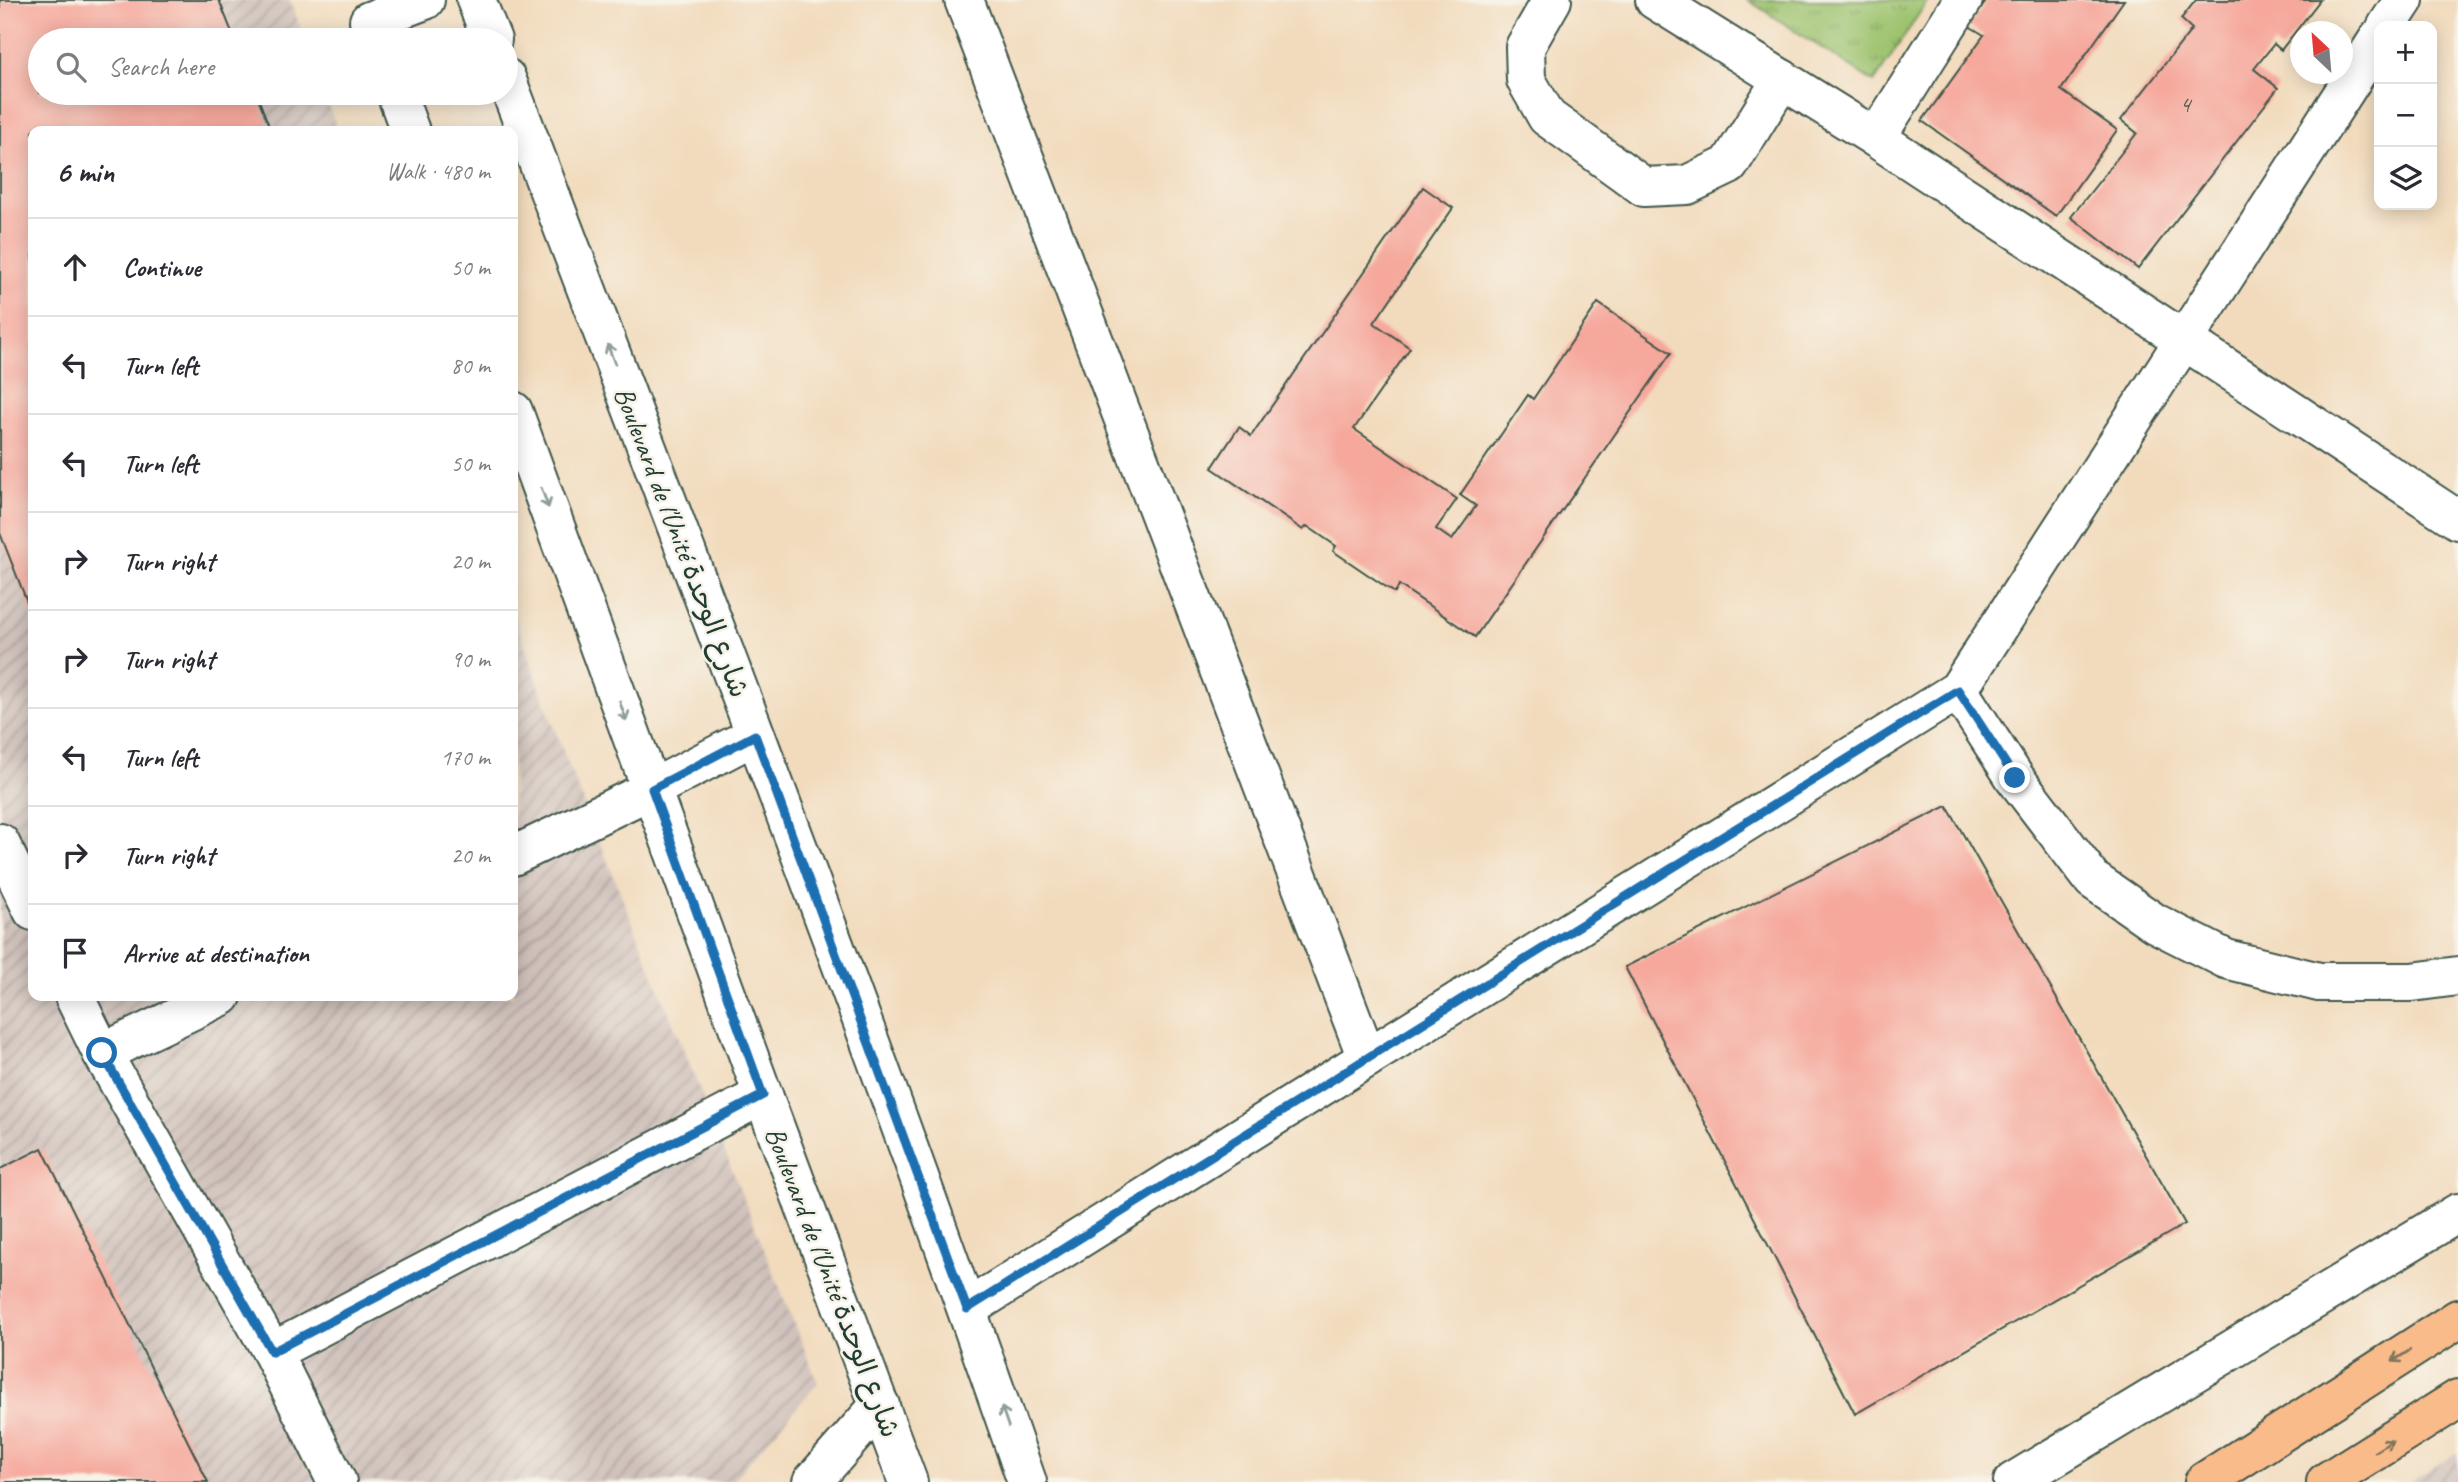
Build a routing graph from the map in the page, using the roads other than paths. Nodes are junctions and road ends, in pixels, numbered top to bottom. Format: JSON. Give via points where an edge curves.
{"nodes":[{"id":1,"x":425,"y":0,"type":"edge"},
{"id":2,"x":476,"y":0,"type":"edge"},
{"id":3,"x":964,"y":0,"type":"edge"},
{"id":4,"x":1552,"y":0,"type":"edge"},
{"id":5,"x":1655,"y":0,"type":"edge"},
{"id":6,"x":1963,"y":0,"type":"edge"},
{"id":7,"x":2404,"y":0,"type":"edge"},
{"id":8,"x":369,"y":21,"type":"edge"},
{"id":9,"x":2390,"y":21,"type":"edge"},
{"id":10,"x":487,"y":28,"type":"edge"},
{"id":11,"x":2374,"y":46,"type":"edge"},
{"id":12,"x":1783,"y":79,"type":"junction"},
{"id":13,"x":400,"y":105,"type":"edge"},
{"id":14,"x":516,"y":105,"type":"edge"},
{"id":15,"x":408,"y":126,"type":"edge"},
{"id":16,"x":1876,"y":138,"type":"junction"},
{"id":17,"x":2184,"y":340,"type":"junction"},
{"id":18,"x":518,"y":425,"type":"edge"},
{"id":19,"x":2458,"y":520,"type":"edge"},
{"id":20,"x":1958,"y":690,"type":"junction"},
{"id":21,"x":755,"y":735,"type":"junction"},
{"id":22,"x":652,"y":789,"type":"junction"},
{"id":23,"x":0,"y":843,"type":"edge"},
{"id":24,"x":518,"y":854,"type":"edge"},
{"id":25,"x":28,"y":901,"type":"edge"},
{"id":26,"x":2458,"y":976,"type":"edge"},
{"id":27,"x":76,"y":1001,"type":"edge"},
{"id":28,"x":211,"y":1001,"type":"edge"},
{"id":29,"x":102,"y":1053,"type":"junction"},
{"id":30,"x":1367,"y":1058,"type":"junction"},
{"id":31,"x":763,"y":1095,"type":"junction"},
{"id":32,"x":2458,"y":1213,"type":"edge"},
{"id":33,"x":967,"y":1309,"type":"junction"},
{"id":34,"x":2458,"y":1319,"type":"edge"},
{"id":35,"x":272,"y":1352,"type":"junction"},
{"id":36,"x":2458,"y":1399,"type":"edge"},
{"id":37,"x":880,"y":1405,"type":"junction"},
{"id":38,"x":337,"y":1482,"type":"edge"},
{"id":39,"x":812,"y":1482,"type":"edge"},
{"id":40,"x":908,"y":1482,"type":"edge"},
{"id":41,"x":1027,"y":1482,"type":"edge"},
{"id":42,"x":2013,"y":1482,"type":"edge"},
{"id":43,"x":2204,"y":1482,"type":"edge"},
{"id":44,"x":2326,"y":1482,"type":"edge"}],
"edges":[{"from":1,"to":8,"type":"street"},
{"from":2,"to":10,"type":"street"},
{"from":3,"to":30,"type":"street"},
{"from":4,"to":12,"type":"street","via":[[1525,47],[1526,80],[1547,117],[1644,187],[1687,186],[1729,165]]},
{"from":5,"to":12,"type":"street"},
{"from":6,"to":16,"type":"street"},
{"from":7,"to":9,"type":"street"},
{"from":11,"to":17,"type":"street"},
{"from":12,"to":16,"type":"street"},
{"from":13,"to":15,"type":"street"},
{"from":21,"to":14,"type":"street","name":"Boulevard de l'Unité شارع الوحدة","one_way":true},
{"from":16,"to":17,"type":"street"},
{"from":17,"to":19,"type":"street"},
{"from":17,"to":20,"type":"street"},
{"from":18,"to":22,"type":"street","name":"Boulevard de l'Unité شارع الوحدة","one_way":true},
{"from":20,"to":26,"type":"street","via":[[2015,778],[2093,880],[2155,923],[2226,959],[2319,982],[2412,982]]},
{"from":20,"to":30,"type":"street"},
{"from":21,"to":22,"type":"street"},
{"from":21,"to":33,"type":"street","name":"Boulevard de l'Unité شارع الوحدة"},
{"from":22,"to":24,"type":"street"},
{"from":22,"to":31,"type":"street","name":"Boulevard de l'Unité شارع الوحدة"},
{"from":23,"to":25,"type":"street"},
{"from":27,"to":29,"type":"street"},
{"from":28,"to":29,"type":"street"},
{"from":29,"to":35,"type":"street"},
{"from":30,"to":33,"type":"street"},
{"from":31,"to":35,"type":"street"},
{"from":31,"to":37,"type":"street","name":"Boulevard de l'Unité شارع الوحدة"},
{"from":32,"to":42,"type":"street"},
{"from":41,"to":33,"type":"street","name":"Boulevard de l'Unité شارع الوحدة","one_way":true},
{"from":34,"to":43,"type":"main road","one_way":true},
{"from":35,"to":38,"type":"street"},
{"from":44,"to":36,"type":"main road","one_way":true},
{"from":37,"to":39,"type":"street"},
{"from":37,"to":40,"type":"street","name":"Boulevard de l'Unité شارع الوحدة"}]}
